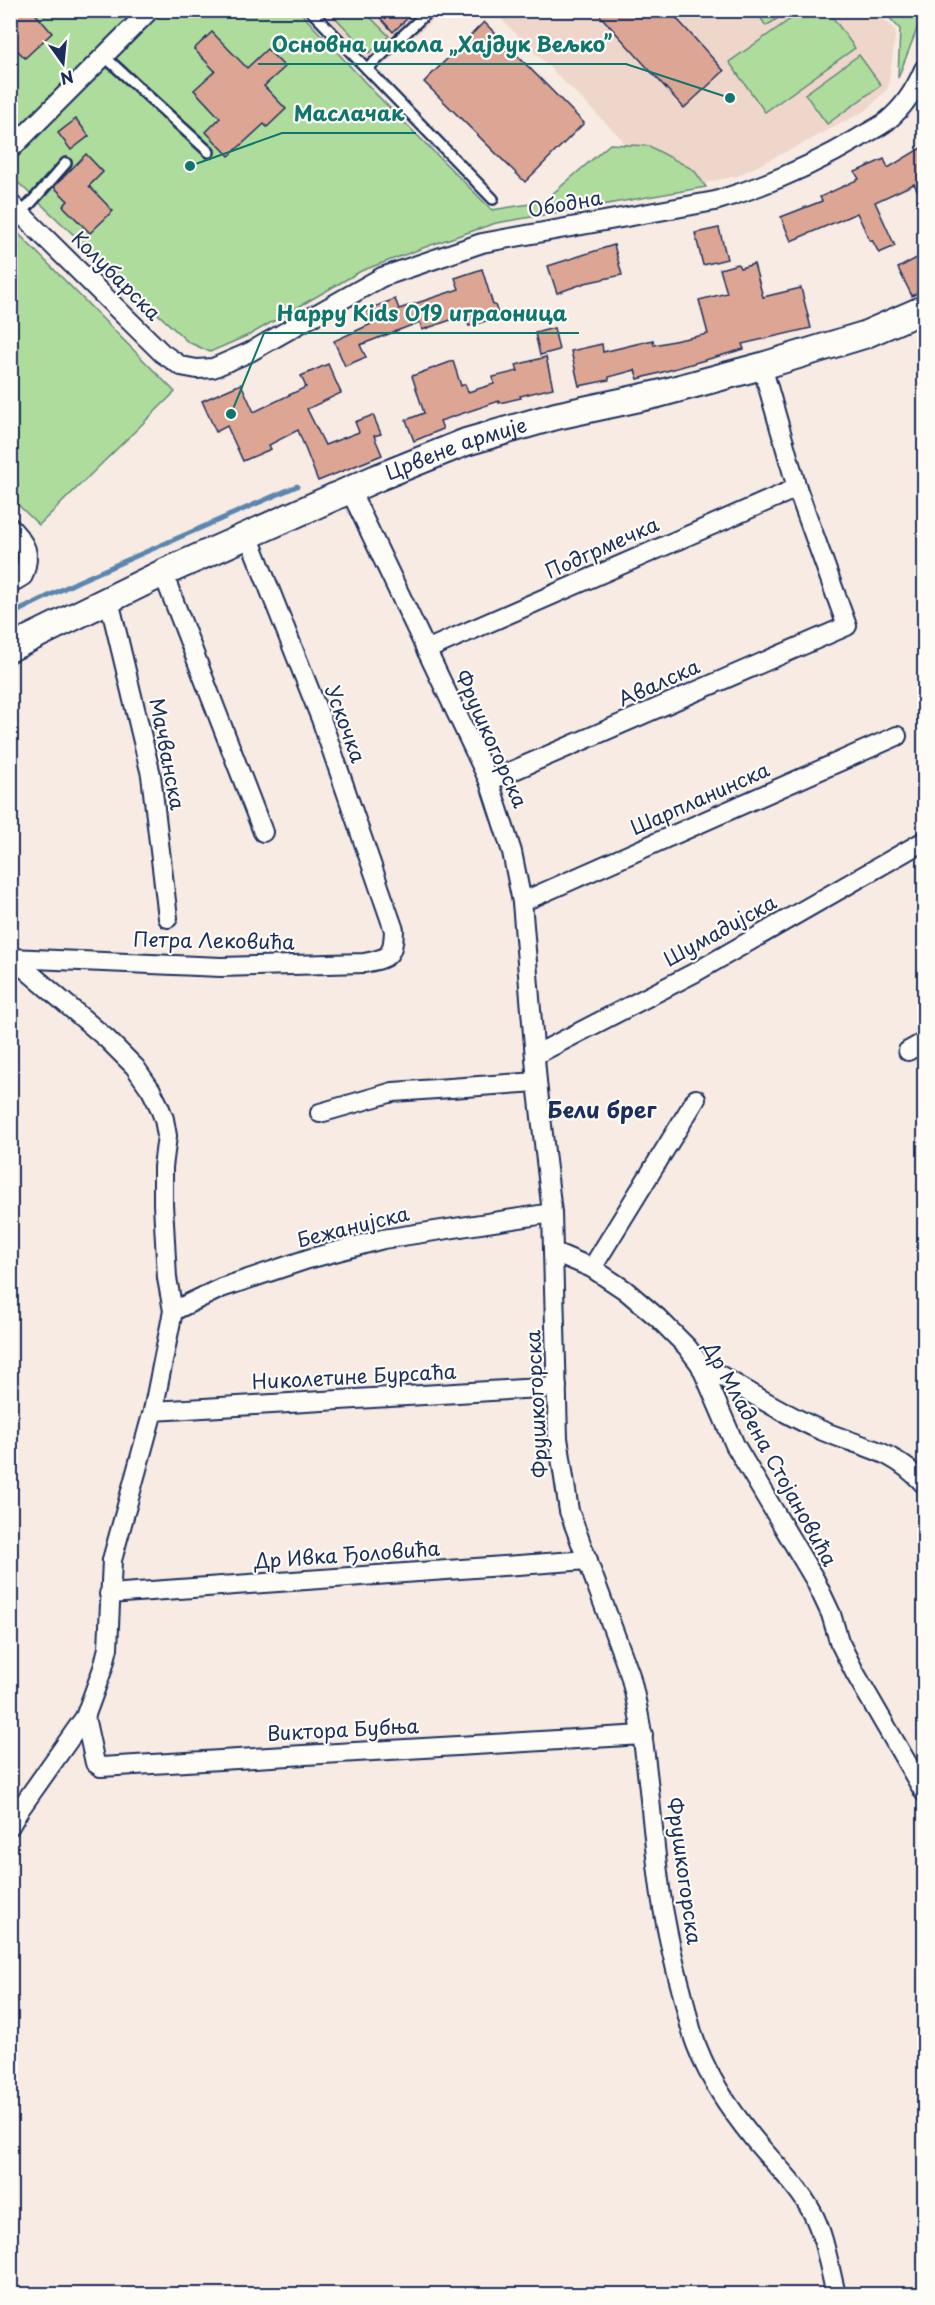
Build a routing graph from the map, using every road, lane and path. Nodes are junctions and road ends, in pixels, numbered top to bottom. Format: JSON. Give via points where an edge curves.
{"nodes":[{"id":1,"x":150,"y":10,"type":"edge"},
{"id":2,"x":310,"y":10,"type":"edge"},
{"id":3,"x":430,"y":10,"type":"edge"},
{"id":4,"x":104,"y":56,"type":"junction"},
{"id":5,"x":367,"y":69,"type":"junction"},
{"id":6,"x":924,"y":69,"type":"edge"},
{"id":7,"x":10,"y":150,"type":"edge"},
{"id":8,"x":209,"y":152,"type":"dead end"},
{"id":9,"x":66,"y":163,"type":"dead end"},
{"id":10,"x":493,"y":199,"type":"dead end"},
{"id":11,"x":16,"y":209,"type":"edge"},
{"id":12,"x":924,"y":309,"type":"edge"},
{"id":13,"x":762,"y":366,"type":"junction"},
{"id":14,"x":197,"y":369,"type":"joint"},
{"id":15,"x":797,"y":488,"type":"junction"},
{"id":16,"x":350,"y":490,"type":"junction"},
{"id":17,"x":10,"y":527,"type":"edge"},
{"id":18,"x":248,"y":535,"type":"junction"},
{"id":19,"x":164,"y":573,"type":"junction"},
{"id":20,"x":10,"y":584,"type":"edge"},
{"id":21,"x":110,"y":600,"type":"junction"},
{"id":22,"x":10,"y":648,"type":"edge"},
{"id":23,"x":426,"y":650,"type":"junction"},
{"id":24,"x":897,"y":736,"type":"dead end"},
{"id":25,"x":489,"y":782,"type":"junction"},
{"id":26,"x":263,"y":832,"type":"dead end"},
{"id":27,"x":924,"y":841,"type":"edge"},
{"id":28,"x":522,"y":902,"type":"junction"},
{"id":29,"x":168,"y":918,"type":"dead end"},
{"id":30,"x":394,"y":930,"type":"joint"},
{"id":31,"x":11,"y":957,"type":"edge"},
{"id":32,"x":924,"y":1042,"type":"edge"},
{"id":33,"x":908,"y":1051,"type":"dead end"},
{"id":34,"x":535,"y":1055,"type":"junction"},
{"id":35,"x":537,"y":1082,"type":"junction"},
{"id":36,"x":696,"y":1099,"type":"dead end"},
{"id":37,"x":320,"y":1113,"type":"dead end"},
{"id":38,"x":552,"y":1213,"type":"junction"},
{"id":39,"x":554,"y":1252,"type":"junction"},
{"id":40,"x":592,"y":1268,"type":"junction"},
{"id":41,"x":173,"y":1311,"type":"junction"},
{"id":42,"x":700,"y":1364,"type":"junction"},
{"id":43,"x":556,"y":1387,"type":"junction"},
{"id":44,"x":153,"y":1411,"type":"junction"},
{"id":45,"x":924,"y":1484,"type":"edge"},
{"id":46,"x":588,"y":1560,"type":"junction"},
{"id":47,"x":109,"y":1594,"type":"junction"},
{"id":48,"x":85,"y":1717,"type":"junction"},
{"id":49,"x":643,"y":1735,"type":"junction"},
{"id":50,"x":924,"y":1791,"type":"edge"},
{"id":51,"x":10,"y":1826,"type":"edge"},
{"id":52,"x":836,"y":2295,"type":"edge"}],
"edges":[{"from":1,"to":4,"type":"street"},
{"from":2,"to":5,"type":"lane"},
{"from":3,"to":5,"type":"lane"},
{"from":4,"to":7,"type":"street"},
{"from":4,"to":8,"type":"lane"},
{"from":5,"to":10,"type":"lane"},
{"from":6,"to":14,"type":"street","name":"Ободна","via":[[910,95],[886,122],[833,154],[773,180],[715,201],[482,243],[382,277],[250,352],[213,368]]},
{"from":9,"to":11,"type":"lane"},
{"from":11,"to":14,"type":"street","name":"Колубарска","via":[[162,353],[181,366]]},
{"from":12,"to":13,"type":"main road","name":"Црвене армије","via":[[864,335]]},
{"from":13,"to":15,"type":"street"},
{"from":13,"to":16,"type":"main road","name":"Црвене армије","via":[[466,442]]},
{"from":15,"to":23,"type":"street","name":"Подгрмечка"},
{"from":15,"to":25,"type":"street","name":"Авалска","via":[[848,626]]},
{"from":16,"to":18,"type":"main road","name":"Црвене армије"},
{"from":16,"to":23,"type":"street","name":"Фрушкогорска"},
{"from":17,"to":20,"type":"street","via":[[25,544],[28,555],[23,576]]},
{"from":18,"to":19,"type":"main road","name":"Црвене армије"},
{"from":18,"to":30,"type":"street","name":"Ускочка","via":[[321,718]]},
{"from":19,"to":21,"type":"main road","name":"Црвене армије"},
{"from":19,"to":26,"type":"street"},
{"from":21,"to":22,"type":"main road","name":"Црвене армије"},
{"from":21,"to":29,"type":"street","name":"Мачванска","via":[[152,775]]},
{"from":23,"to":25,"type":"street","name":"Фрушкогорска"},
{"from":24,"to":28,"type":"street","name":"Шарпланинска"},
{"from":25,"to":28,"type":"street","name":"Фрушкогорска","via":[[509,842]]},
{"from":27,"to":34,"type":"street","name":"Шумадијска","via":[[694,973]]},
{"from":28,"to":34,"type":"street","name":"Фрушкогорска"},
{"from":30,"to":31,"type":"street","name":"Петра Лековића","via":[[390,954],[364,963],[221,967]]},
{"from":31,"to":41,"type":"street","via":[[135,1066],[151,1090],[167,1136],[163,1204]]},
{"from":32,"to":33,"type":"street"},
{"from":34,"to":35,"type":"street","name":"Фрушкогорска"},
{"from":35,"to":37,"type":"street","via":[[393,1092]]},
{"from":35,"to":38,"type":"street","name":"Фрушкогорска"},
{"from":36,"to":40,"type":"street"},
{"from":38,"to":39,"type":"street","name":"Фрушкогорска"},
{"from":38,"to":41,"type":"street","name":"Бежанијска","via":[[383,1239],[221,1288]]},
{"from":39,"to":40,"type":"street","name":"Др Младена Стојановића"},
{"from":39,"to":43,"type":"street","name":"Фрушкогорска"},
{"from":40,"to":42,"type":"street","name":"Др Младена Стојановића","via":[[658,1318]]},
{"from":41,"to":44,"type":"street"},
{"from":42,"to":45,"type":"street","via":[[816,1428],[884,1452],[910,1468]]},
{"from":42,"to":50,"type":"street","name":"Др Младена Стојановића","via":[[735,1445],[815,1580],[855,1673]]},
{"from":43,"to":44,"type":"street","name":"Николетине Бурсаћа"},
{"from":43,"to":46,"type":"street","name":"Фрушкогорска","via":[[562,1475],[569,1511]]},
{"from":44,"to":47,"type":"street","via":[[112,1560]]},
{"from":46,"to":47,"type":"street","name":"Др Ивка Ђоловића"},
{"from":46,"to":49,"type":"street","name":"Фрушкогорска","via":[[630,1675]]},
{"from":47,"to":48,"type":"street","via":[[108,1648]]},
{"from":48,"to":49,"type":"street","name":"Виктора Бубња","via":[[95,1763],[101,1767]]},
{"from":48,"to":51,"type":"street"},
{"from":49,"to":52,"type":"street","name":"Фрушкогорска","via":[[663,1907],[697,2049],[751,2136],[812,2212]]}]}
